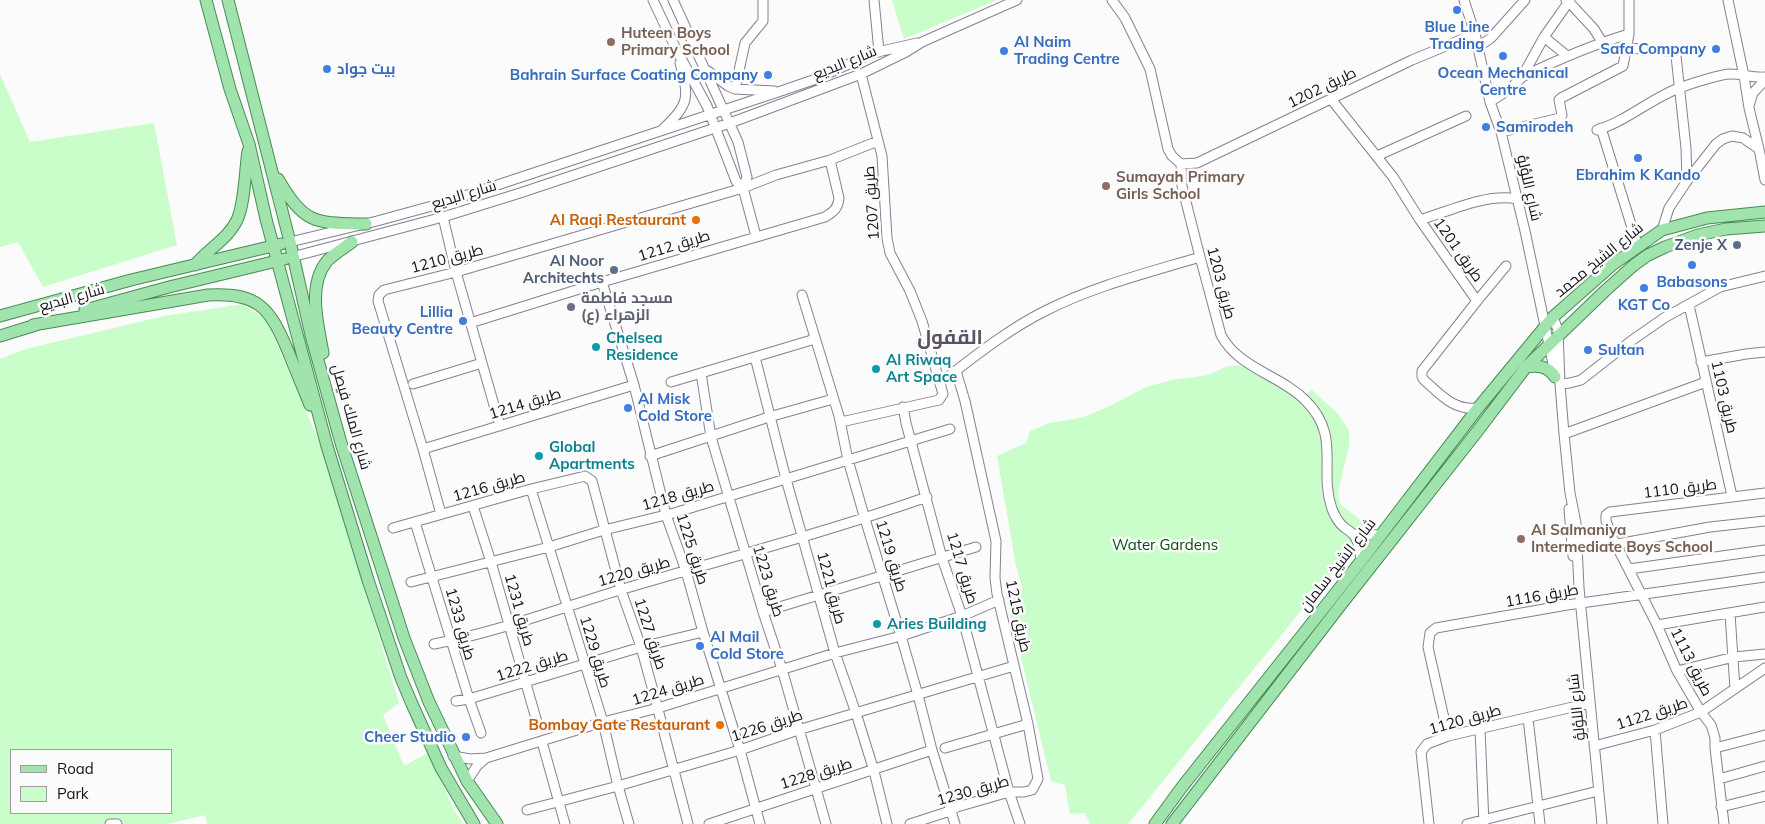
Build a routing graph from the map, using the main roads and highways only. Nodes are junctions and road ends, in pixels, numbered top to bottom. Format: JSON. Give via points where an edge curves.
{"nodes":[{"id":1,"x":206,"y":0,"type":"edge"},
{"id":2,"x":228,"y":0,"type":"edge"},
{"id":3,"x":249,"y":144,"type":"junction"},
{"id":4,"x":270,"y":165,"type":"junction"},
{"id":5,"x":1765,"y":212,"type":"edge"},
{"id":6,"x":366,"y":224,"type":"road end"},
{"id":7,"x":1765,"y":226,"type":"edge"},
{"id":8,"x":290,"y":242,"type":"junction"},
{"id":9,"x":352,"y":242,"type":"road end"},
{"id":10,"x":274,"y":245,"type":"junction"},
{"id":11,"x":292,"y":257,"type":"junction"},
{"id":12,"x":278,"y":260,"type":"junction"},
{"id":13,"x":196,"y":265,"type":"junction"},
{"id":14,"x":0,"y":316,"type":"edge"},
{"id":15,"x":1549,"y":321,"type":"joint"},
{"id":16,"x":32,"y":325,"type":"junction"},
{"id":17,"x":0,"y":336,"type":"edge"},
{"id":18,"x":1549,"y":344,"type":"joint"},
{"id":19,"x":1526,"y":367,"type":"junction"},
{"id":20,"x":1557,"y":380,"type":"road end"},
{"id":21,"x":342,"y":443,"type":"junction"},
{"id":22,"x":328,"y":446,"type":"junction"},
{"id":23,"x":474,"y":824,"type":"edge"},
{"id":24,"x":497,"y":824,"type":"edge"},
{"id":25,"x":1156,"y":824,"type":"edge"},
{"id":26,"x":1172,"y":824,"type":"edge"}],
"edges":[{"from":1,"to":3,"type":"main road","name":"شارع الملك فيصل"},
{"from":2,"to":4,"type":"main road","name":"شارع الملك فيصل"},
{"from":3,"to":10,"type":"main road","name":"شارع الملك فيصل"},
{"from":3,"to":13,"type":"main road","via":[[237,220]]},
{"from":4,"to":6,"type":"main road","via":[[292,202],[304,215],[321,222]]},
{"from":4,"to":8,"type":"main road","name":"شارع الملك فيصل"},
{"from":5,"to":15,"type":"main road","name":"شارع الشيخ محمد","via":[[1707,218],[1662,230],[1612,265]]},
{"from":7,"to":18,"type":"main road","name":"شارع الشيخ محمد","via":[[1698,235],[1648,255]]},
{"from":8,"to":10,"type":"main road","name":"شارع البديع"},
{"from":8,"to":11,"type":"main road","name":"شارع الملك فيصل"},
{"from":9,"to":21,"type":"main road","via":[[328,260],[320,273],[315,296],[318,327]]},
{"from":10,"to":12,"type":"main road","name":"شارع الملك فيصل"},
{"from":10,"to":13,"type":"main road","name":"شارع البديع"},
{"from":11,"to":12,"type":"main road","name":"شارع البديع"},
{"from":11,"to":21,"type":"main road","name":"شارع الملك فيصل"},
{"from":12,"to":16,"type":"main road","name":"شارع البديع"},
{"from":12,"to":22,"type":"main road","name":"شارع الملك فيصل"},
{"from":13,"to":14,"type":"main road","name":"شارع البديع"},
{"from":15,"to":25,"type":"main road","name":"شارع الشيخ سلمان"},
{"from":16,"to":17,"type":"main road","name":"شارع البديع"},
{"from":16,"to":22,"type":"main road","via":[[208,295],[231,294],[247,298],[264,308],[279,329]]},
{"from":18,"to":19,"type":"main road","name":"شارع الشيخ سلمان"},
{"from":19,"to":20,"type":"main road","via":[[1544,367]]},
{"from":19,"to":26,"type":"main road","name":"شارع الشيخ سلمان"},
{"from":21,"to":24,"type":"main road","name":"شارع الملك فيصل","via":[[404,638],[429,702],[453,756]]},
{"from":22,"to":23,"type":"main road","name":"شارع الملك فيصل","via":[[401,678],[441,768]]}]}
